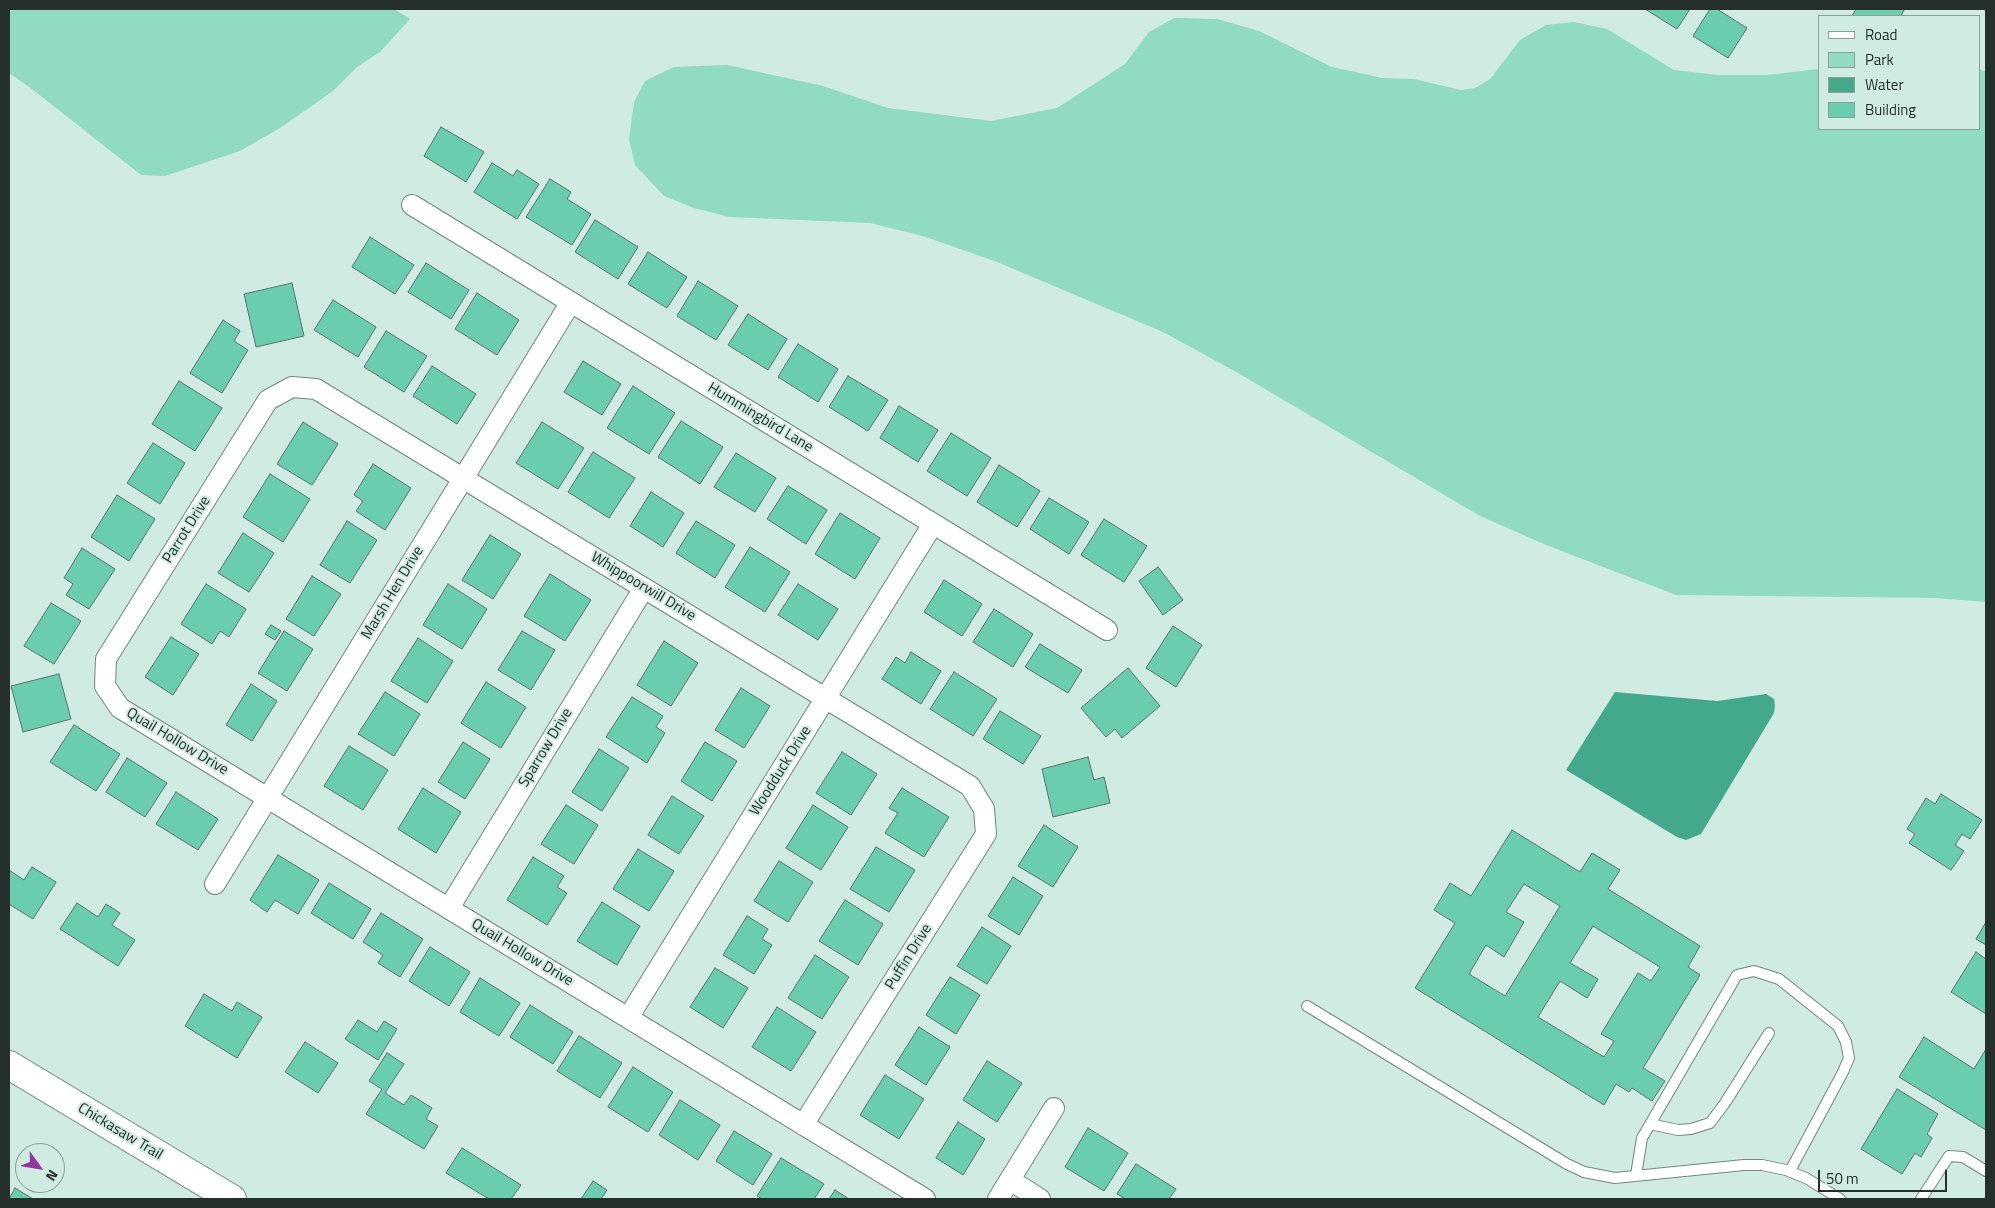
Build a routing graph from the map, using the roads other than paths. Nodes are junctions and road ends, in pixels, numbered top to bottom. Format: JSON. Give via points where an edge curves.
{"nodes":[{"id":1,"x":412,"y":205,"type":"dead end"},
{"id":2,"x":570,"y":302,"type":"junction"},
{"id":3,"x":316,"y":389,"type":"joint"},
{"id":4,"x":463,"y":478,"type":"junction"},
{"id":5,"x":933,"y":524,"type":"junction"},
{"id":6,"x":644,"y":588,"type":"junction"},
{"id":7,"x":1107,"y":630,"type":"dead end"},
{"id":8,"x":825,"y":698,"type":"junction"},
{"id":9,"x":120,"y":708,"type":"joint"},
{"id":10,"x":970,"y":786,"type":"joint"},
{"id":11,"x":267,"y":798,"type":"junction"},
{"id":12,"x":215,"y":884,"type":"dead end"},
{"id":13,"x":449,"y":908,"type":"junction"},
{"id":14,"x":1308,"y":1006,"type":"dead end"},
{"id":15,"x":628,"y":1018,"type":"junction"},
{"id":16,"x":1769,"y":1033,"type":"dead end"},
{"id":17,"x":9,"y":1064,"type":"edge"},
{"id":18,"x":1054,"y":1108,"type":"dead end"},
{"id":19,"x":1650,"y":1124,"type":"junction"},
{"id":20,"x":804,"y":1125,"type":"junction"},
{"id":21,"x":1986,"y":1171,"type":"edge"},
{"id":22,"x":1790,"y":1172,"type":"junction"},
{"id":23,"x":1636,"y":1175,"type":"junction"},
{"id":24,"x":1010,"y":1180,"type":"junction"},
{"id":25,"x":232,"y":1199,"type":"edge"},
{"id":26,"x":925,"y":1199,"type":"edge"},
{"id":27,"x":998,"y":1199,"type":"edge"},
{"id":28,"x":1040,"y":1199,"type":"edge"},
{"id":29,"x":1840,"y":1199,"type":"edge"},
{"id":30,"x":1921,"y":1199,"type":"edge"}],
"edges":[{"from":1,"to":2,"type":"street","name":"Hummingbird Lane"},
{"from":2,"to":4,"type":"street","name":"Marsh Hen Drive"},
{"from":2,"to":5,"type":"street","name":"Hummingbird Lane"},
{"from":3,"to":4,"type":"street","name":"Whippoorwill Drive"},
{"from":3,"to":9,"type":"street","name":"Parrot Drive","via":[[292,387],[268,400],[106,659],[105,686]]},
{"from":4,"to":6,"type":"street","name":"Whippoorwill Drive"},
{"from":4,"to":11,"type":"street","name":"Marsh Hen Drive"},
{"from":5,"to":7,"type":"street","name":"Hummingbird Lane"},
{"from":5,"to":8,"type":"street","name":"Woodduck Drive"},
{"from":6,"to":8,"type":"street","name":"Whippoorwill Drive"},
{"from":6,"to":13,"type":"street","name":"Sparrow Drive"},
{"from":8,"to":10,"type":"street","name":"Whippoorwill Drive"},
{"from":8,"to":15,"type":"street","name":"Woodduck Drive"},
{"from":9,"to":11,"type":"street","name":"Quail Hollow Drive"},
{"from":10,"to":20,"type":"street","name":"Puffin Drive","via":[[984,810],[986,834]]},
{"from":11,"to":12,"type":"street","name":"Marsh Hen Drive"},
{"from":11,"to":13,"type":"street","name":"Quail Hollow Drive"},
{"from":13,"to":15,"type":"street","name":"Quail Hollow Drive"},
{"from":14,"to":23,"type":"lane","via":[[1568,1164],[1599,1176]]},
{"from":15,"to":20,"type":"street","name":"Quail Hollow Drive"},
{"from":16,"to":19,"type":"lane","via":[[1710,1123],[1691,1130]]},
{"from":17,"to":25,"type":"street","name":"Chickasaw Trail"},
{"from":18,"to":24,"type":"street"},
{"from":19,"to":22,"type":"lane","via":[[1737,975],[1754,971],[1779,979],[1838,1026],[1849,1058]]},
{"from":19,"to":23,"type":"lane","via":[[1642,1138]]},
{"from":20,"to":26,"type":"street","name":"Quail Hollow Drive"},
{"from":21,"to":30,"type":"lane","via":[[1963,1157],[1949,1156]]},
{"from":22,"to":23,"type":"lane","via":[[1762,1165],[1744,1165]]},
{"from":22,"to":29,"type":"lane"},
{"from":24,"to":27,"type":"street"},
{"from":24,"to":28,"type":"street"}]}
